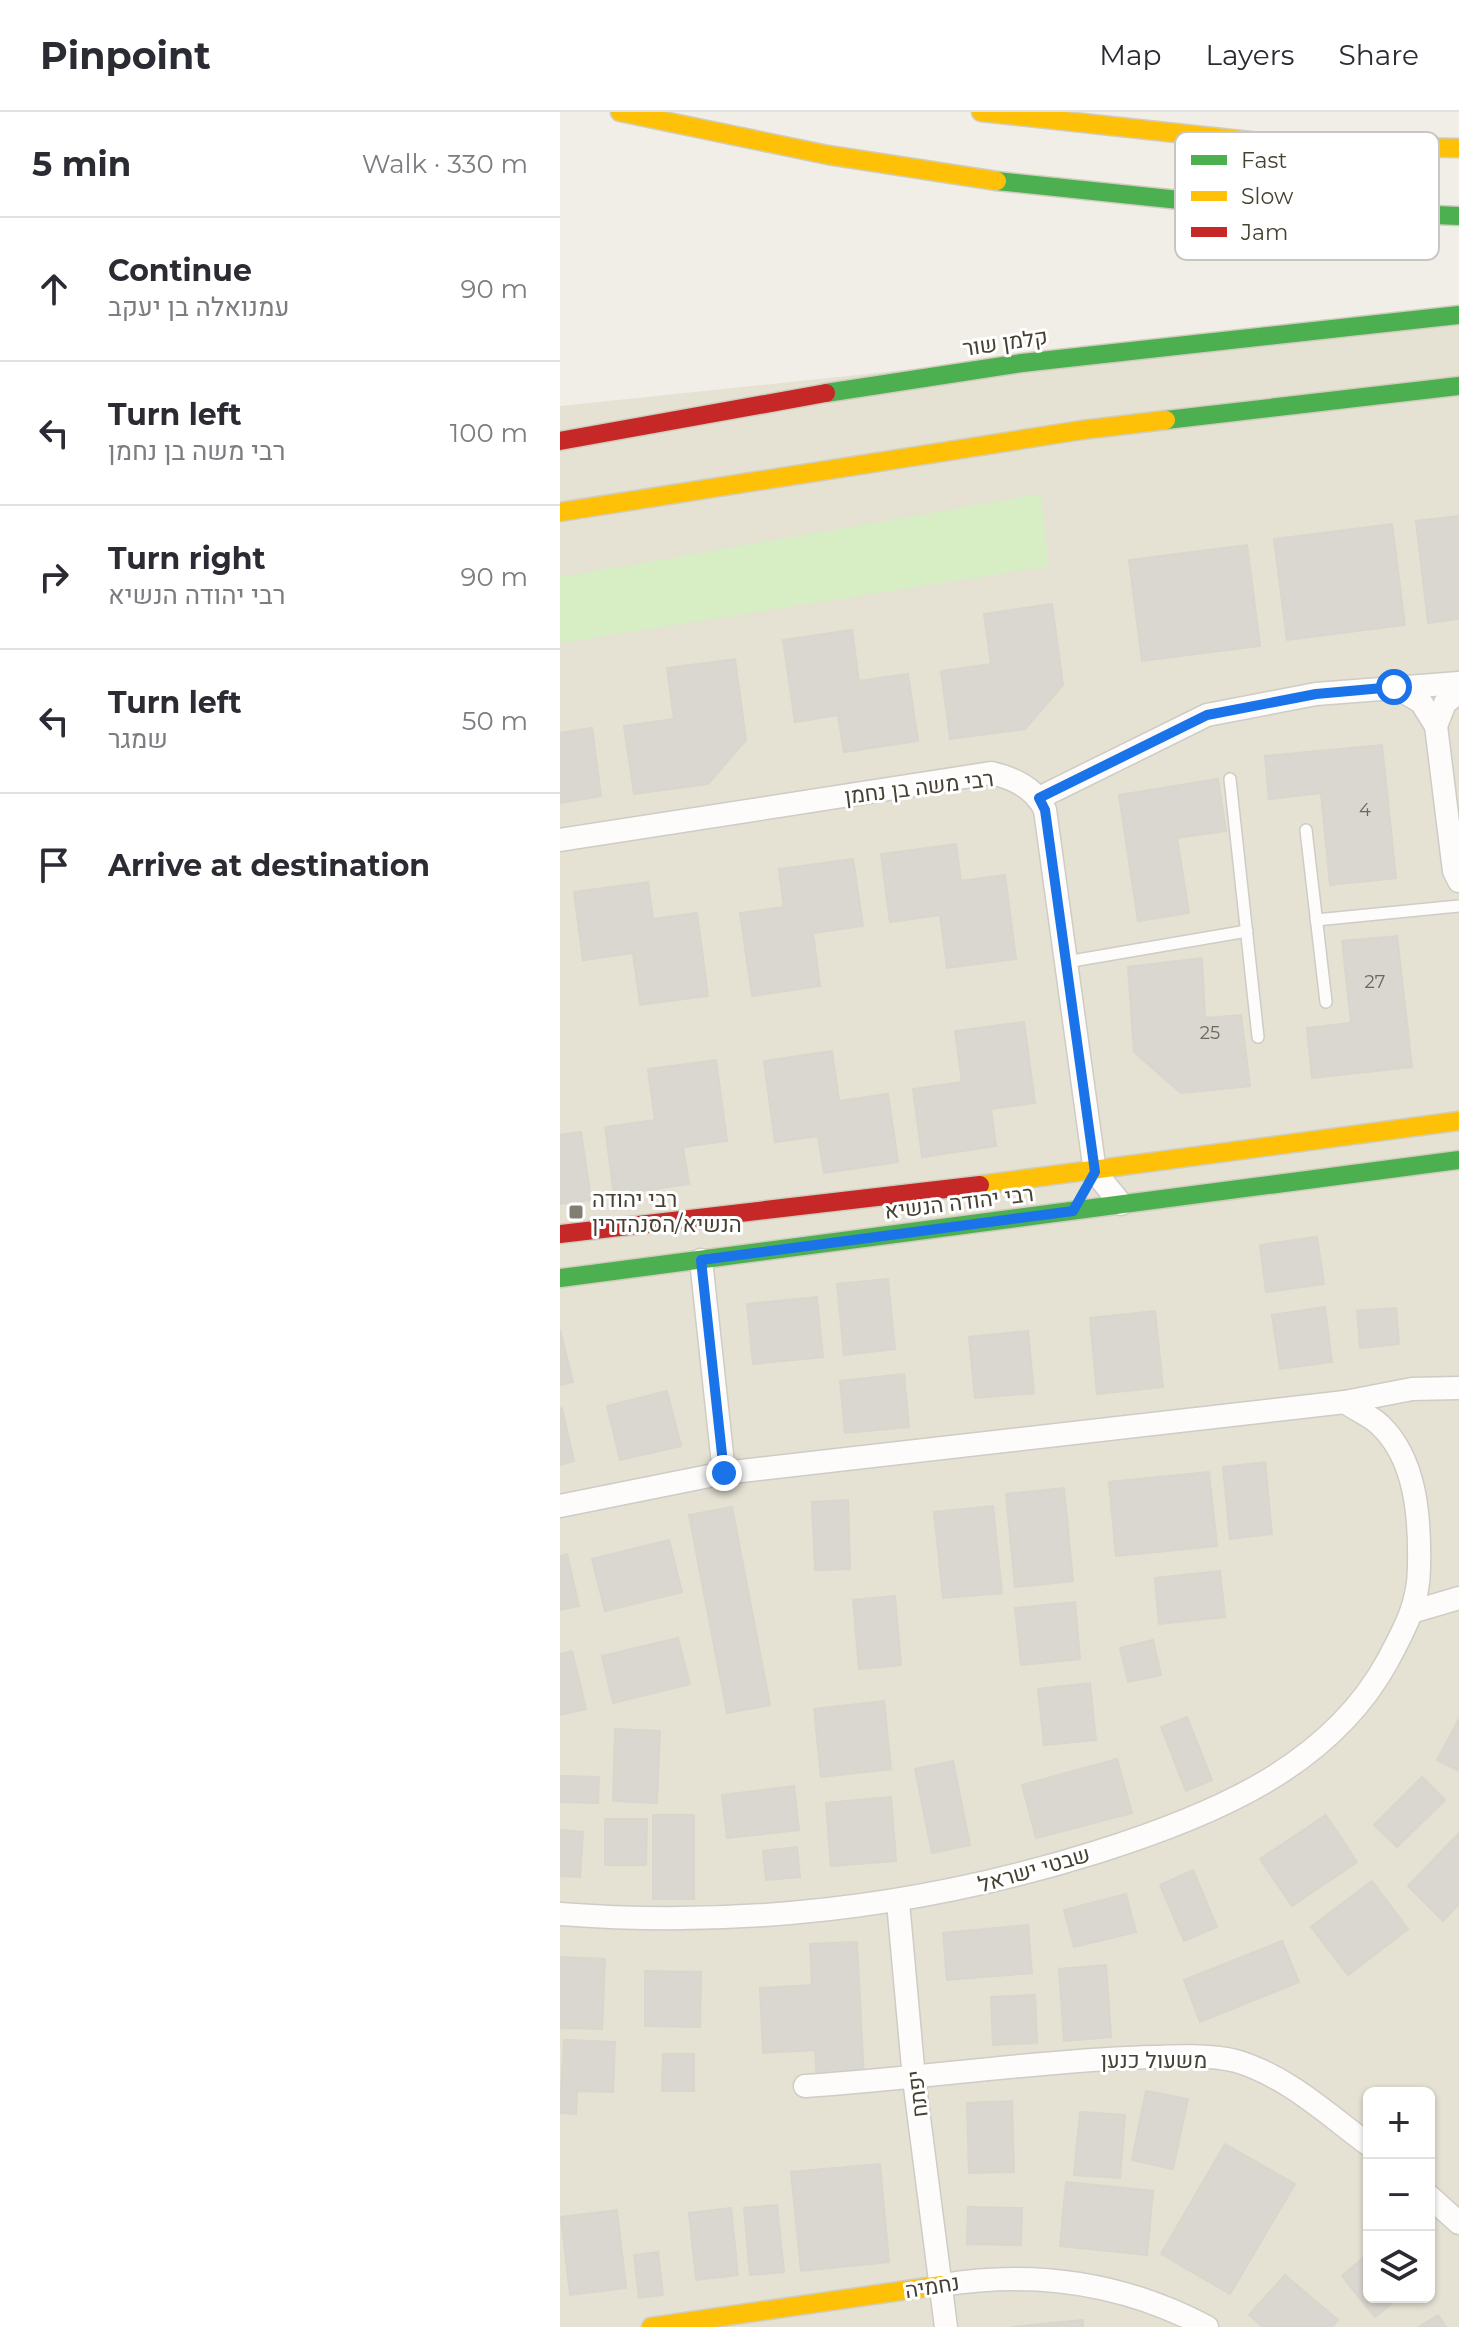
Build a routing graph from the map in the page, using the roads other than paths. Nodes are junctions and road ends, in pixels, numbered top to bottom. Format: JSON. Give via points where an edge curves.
{"nodes":[{"id":1,"x":620,"y":112,"type":"edge"},
{"id":2,"x":981,"y":112,"type":"edge"},
{"id":3,"x":1175,"y":133,"type":"edge"},
{"id":4,"x":1439,"y":148,"type":"edge"},
{"id":5,"x":1459,"y":148,"type":"edge"},
{"id":6,"x":1175,"y":202,"type":"edge"},
{"id":7,"x":1439,"y":215,"type":"edge"},
{"id":8,"x":1459,"y":216,"type":"edge"},
{"id":9,"x":1459,"y":315,"type":"edge"},
{"id":10,"x":1459,"y":386,"type":"edge"},
{"id":11,"x":560,"y":441,"type":"edge"},
{"id":12,"x":560,"y":512,"type":"edge"},
{"id":13,"x":1459,"y":683,"type":"edge"},
{"id":14,"x":1394,"y":687,"type":"junction"},
{"id":15,"x":1459,"y":692,"type":"edge"},
{"id":16,"x":1436,"y":726,"type":"junction"},
{"id":17,"x":1230,"y":779,"type":"dead end"},
{"id":18,"x":1039,"y":798,"type":"junction"},
{"id":19,"x":1306,"y":830,"type":"dead end"},
{"id":20,"x":560,"y":840,"type":"edge"},
{"id":21,"x":1459,"y":881,"type":"edge"},
{"id":22,"x":1459,"y":906,"type":"edge"},
{"id":23,"x":1316,"y":920,"type":"junction"},
{"id":24,"x":1247,"y":931,"type":"junction"},
{"id":25,"x":1066,"y":962,"type":"junction"},
{"id":26,"x":1326,"y":1002,"type":"dead end"},
{"id":27,"x":1258,"y":1037,"type":"dead end"},
{"id":28,"x":1459,"y":1121,"type":"edge"},
{"id":29,"x":1459,"y":1160,"type":"edge"},
{"id":30,"x":1095,"y":1172,"type":"junction"},
{"id":31,"x":1121,"y":1204,"type":"junction"},
{"id":32,"x":1073,"y":1211,"type":"junction"},
{"id":33,"x":560,"y":1234,"type":"edge"},
{"id":34,"x":701,"y":1260,"type":"junction"},
{"id":35,"x":560,"y":1278,"type":"edge"},
{"id":36,"x":1459,"y":1388,"type":"edge"},
{"id":37,"x":1345,"y":1402,"type":"junction"},
{"id":38,"x":724,"y":1473,"type":"junction"},
{"id":39,"x":560,"y":1506,"type":"edge"},
{"id":40,"x":1459,"y":1598,"type":"edge"},
{"id":41,"x":1415,"y":1611,"type":"junction"},
{"id":42,"x":898,"y":1902,"type":"junction"},
{"id":43,"x":560,"y":1914,"type":"edge"},
{"id":44,"x":914,"y":2079,"type":"junction"},
{"id":45,"x":805,"y":2086,"type":"dead end"},
{"id":46,"x":1363,"y":2141,"type":"edge"},
{"id":47,"x":1435,"y":2201,"type":"edge"},
{"id":48,"x":1459,"y":2223,"type":"edge"},
{"id":49,"x":942,"y":2285,"type":"junction"},
{"id":50,"x":651,"y":2327,"type":"edge"},
{"id":51,"x":946,"y":2327,"type":"edge"},
{"id":52,"x":1207,"y":2327,"type":"edge"}],
"edges":[{"from":1,"to":6,"type":"main road","via":[[902,170]]},
{"from":2,"to":3,"type":"main road"},
{"from":4,"to":5,"type":"main road"},
{"from":7,"to":8,"type":"main road"},
{"from":9,"to":11,"type":"main road","name":"קלמן שור","via":[[1022,363]]},
{"from":10,"to":12,"type":"main road","via":[[1082,430]]},
{"from":13,"to":14,"type":"street"},
{"from":14,"to":16,"type":"street","via":[[1421,702]]},
{"from":14,"to":18,"type":"street","via":[[1316,694],[1207,715]]},
{"from":15,"to":16,"type":"street","via":[[1445,703]]},
{"from":16,"to":21,"type":"street"},
{"from":17,"to":24,"type":"lane"},
{"from":18,"to":20,"type":"street","name":"רבי משה בן נחמן","via":[[1011,778],[991,773]]},
{"from":18,"to":25,"type":"street"},
{"from":19,"to":23,"type":"lane"},
{"from":22,"to":23,"type":"lane"},
{"from":23,"to":26,"type":"lane"},
{"from":24,"to":25,"type":"lane"},
{"from":24,"to":27,"type":"lane"},
{"from":25,"to":30,"type":"street"},
{"from":28,"to":30,"type":"main road","name":"רבי יהודה הנשיא"},
{"from":29,"to":31,"type":"main road","name":"רבי יהודה הנשיא"},
{"from":30,"to":31,"type":"street"},
{"from":30,"to":32,"type":"street"},
{"from":30,"to":33,"type":"main road","name":"רבי יהודה הנשיא"},
{"from":31,"to":32,"type":"main road","name":"רבי יהודה הנשיא"},
{"from":32,"to":34,"type":"main road","name":"רבי יהודה הנשיא"},
{"from":34,"to":35,"type":"main road","name":"רבי יהודה הנשיא"},
{"from":34,"to":38,"type":"street"},
{"from":36,"to":37,"type":"street","via":[[1412,1389]]},
{"from":37,"to":38,"type":"street"},
{"from":37,"to":41,"type":"street","name":"שבטי ישראל","via":[[1381,1426],[1409,1471],[1420,1516]]},
{"from":38,"to":39,"type":"street"},
{"from":40,"to":41,"type":"street"},
{"from":41,"to":42,"type":"street","name":"שבטי ישראל","via":[[1368,1695],[1306,1758],[1219,1807],[1153,1835],[1010,1879]]},
{"from":42,"to":43,"type":"street","name":"שבטי ישראל","via":[[744,1917]]},
{"from":42,"to":44,"type":"street","name":"יפתח"},
{"from":44,"to":45,"type":"street","name":"משעול כנען"},
{"from":44,"to":46,"type":"street","name":"משעול כנען","via":[[1030,2063],[1161,2057],[1233,2060],[1274,2075]]},
{"from":44,"to":49,"type":"street","name":"יפתח"},
{"from":47,"to":48,"type":"street"},
{"from":49,"to":50,"type":"main road","name":"נחמיה"},
{"from":49,"to":51,"type":"street","name":"יפתח"},
{"from":49,"to":52,"type":"street","name":"נחמיה","via":[[1045,2277],[1151,2300]]}]}
